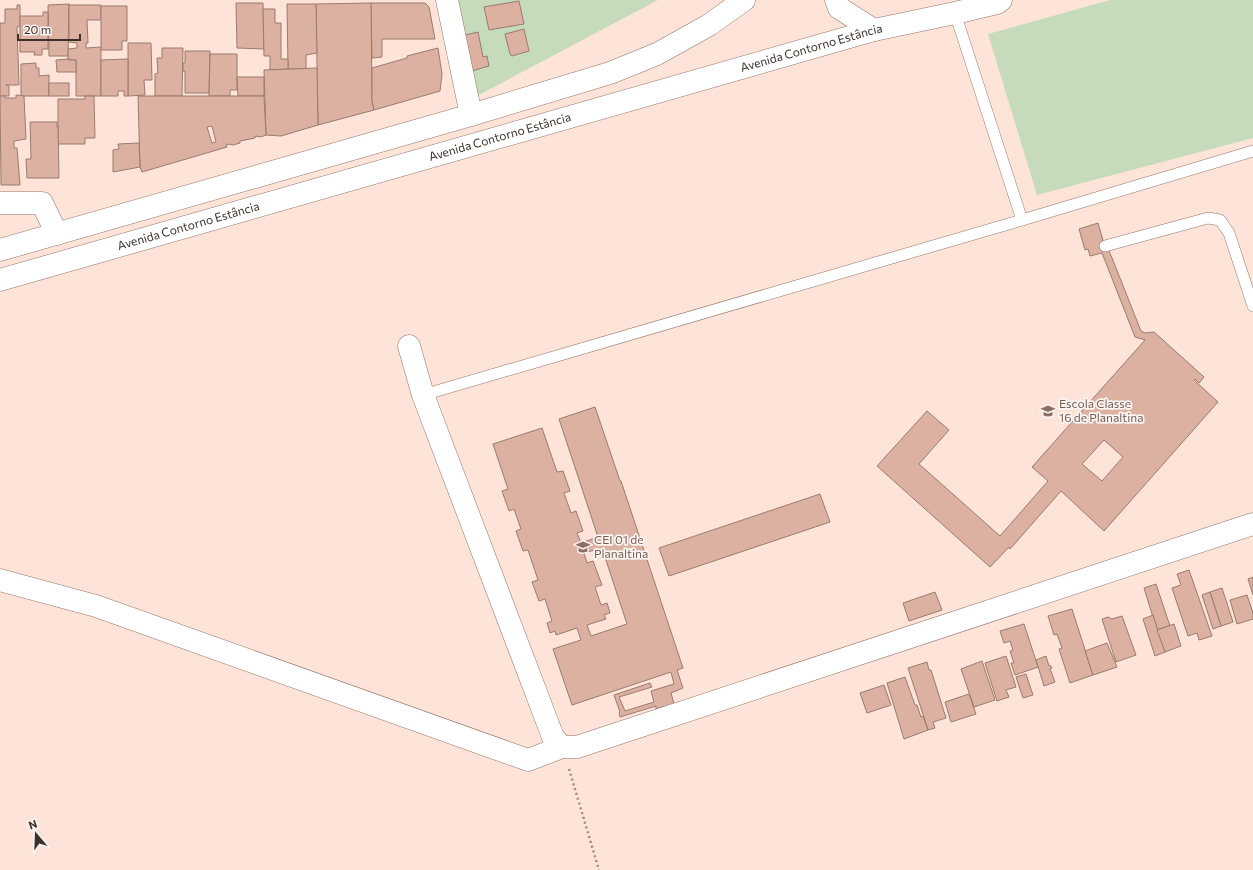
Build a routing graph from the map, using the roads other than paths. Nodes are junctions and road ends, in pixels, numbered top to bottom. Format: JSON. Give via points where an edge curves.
{"nodes":[{"id":1,"x":447,"y":0,"type":"edge"},
{"id":2,"x":744,"y":0,"type":"edge"},
{"id":3,"x":836,"y":0,"type":"edge"},
{"id":4,"x":1001,"y":0,"type":"edge"},
{"id":5,"x":955,"y":14,"type":"junction"},
{"id":6,"x":874,"y":30,"type":"junction"},
{"id":7,"x":471,"y":115,"type":"junction"},
{"id":8,"x":1253,"y":151,"type":"edge"},
{"id":9,"x":0,"y":203,"type":"edge"},
{"id":10,"x":1022,"y":220,"type":"junction"},
{"id":11,"x":57,"y":234,"type":"junction"},
{"id":12,"x":1105,"y":246,"type":"dead end"},
{"id":13,"x":0,"y":250,"type":"edge"},
{"id":14,"x":0,"y":280,"type":"edge"},
{"id":15,"x":1253,"y":306,"type":"edge"},
{"id":16,"x":409,"y":346,"type":"dead end"},
{"id":17,"x":423,"y":395,"type":"junction"},
{"id":18,"x":1253,"y":524,"type":"edge"},
{"id":19,"x":0,"y":580,"type":"edge"},
{"id":20,"x":562,"y":747,"type":"junction"}],
"edges":[{"from":1,"to":7,"type":"street"},
{"from":2,"to":7,"type":"street","via":[[709,25],[657,54],[610,73]]},
{"from":3,"to":6,"type":"street","via":[[839,8]]},
{"from":4,"to":5,"type":"street","name":"Avenida Contorno Estância"},
{"from":5,"to":6,"type":"street","name":"Avenida Contorno Estância"},
{"from":5,"to":10,"type":"lane"},
{"from":6,"to":14,"type":"street","name":"Avenida Contorno Estância"},
{"from":7,"to":11,"type":"street"},
{"from":8,"to":10,"type":"lane"},
{"from":9,"to":11,"type":"street","via":[[42,203]]},
{"from":10,"to":17,"type":"lane"},
{"from":11,"to":13,"type":"street"},
{"from":12,"to":15,"type":"lane","via":[[1208,218],[1220,220],[1228,233]]},
{"from":16,"to":17,"type":"street"},
{"from":17,"to":20,"type":"street","via":[[553,737]]},
{"from":18,"to":20,"type":"street","via":[[577,747]]},
{"from":19,"to":20,"type":"street","via":[[96,606],[528,760]]}]}
